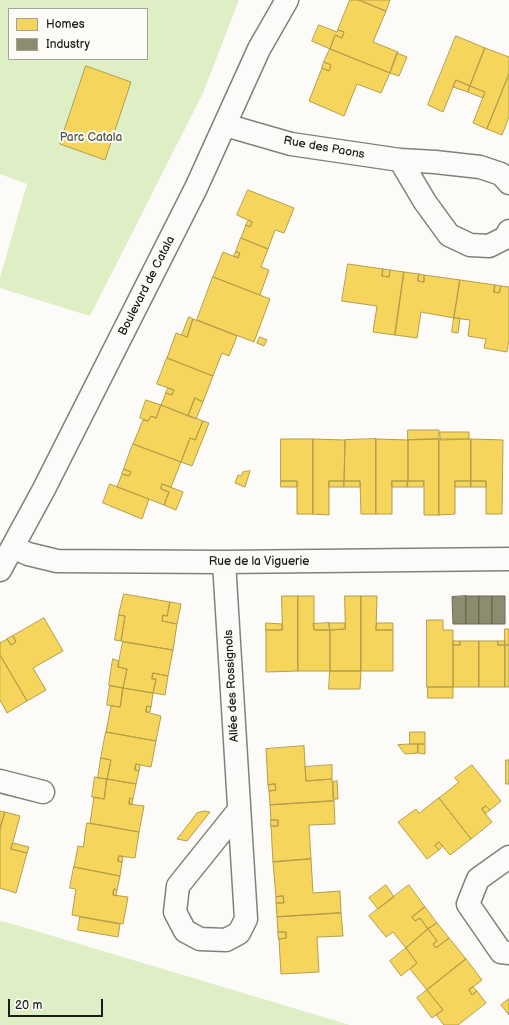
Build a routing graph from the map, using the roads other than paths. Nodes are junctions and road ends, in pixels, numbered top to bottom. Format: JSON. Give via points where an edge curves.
{"nodes":[{"id":1,"x":287,"y":0,"type":"edge"},
{"id":2,"x":225,"y":125,"type":"junction"},
{"id":3,"x":400,"y":160,"type":"junction"},
{"id":4,"x":509,"y":182,"type":"edge"},
{"id":5,"x":509,"y":232,"type":"edge"},
{"id":6,"x":12,"y":547,"type":"junction"},
{"id":7,"x":509,"y":560,"type":"edge"},
{"id":8,"x":224,"y":562,"type":"junction"},
{"id":9,"x":0,"y":570,"type":"edge"},
{"id":10,"x":0,"y":781,"type":"edge"},
{"id":11,"x":43,"y":792,"type":"dead end"},
{"id":12,"x":239,"y":810,"type":"junction"},
{"id":13,"x":509,"y":857,"type":"edge"},
{"id":14,"x":509,"y":953,"type":"edge"}],
"edges":[{"from":1,"to":2,"type":"street","name":"Boulevard de Catala"},
{"from":2,"to":3,"type":"street","name":"Rue des Paons","via":[[291,144]]},
{"from":2,"to":6,"type":"street","name":"Boulevard de Catala","via":[[107,365]]},
{"from":3,"to":4,"type":"street","name":"Rue des Paons","via":[[480,167],[501,174]]},
{"from":3,"to":5,"type":"street","via":[[449,236],[470,245],[489,246],[505,238]]},
{"from":6,"to":8,"type":"street","name":"Rue de la Viguerie","via":[[57,561]]},
{"from":6,"to":9,"type":"street","name":"Boulevard de Catala"},
{"from":7,"to":8,"type":"street","name":"Rue de la Viguerie"},
{"from":8,"to":12,"type":"street","name":"Allée des Rossignols"},
{"from":10,"to":11,"type":"street"},
{"from":12,"to":12,"type":"street","name":"Allée des Rossignols","via":[[178,886],[175,912],[185,931],[200,939],[226,940],[239,933],[246,919]]},
{"from":13,"to":14,"type":"street","via":[[478,879],[468,904],[501,952]]}]}
